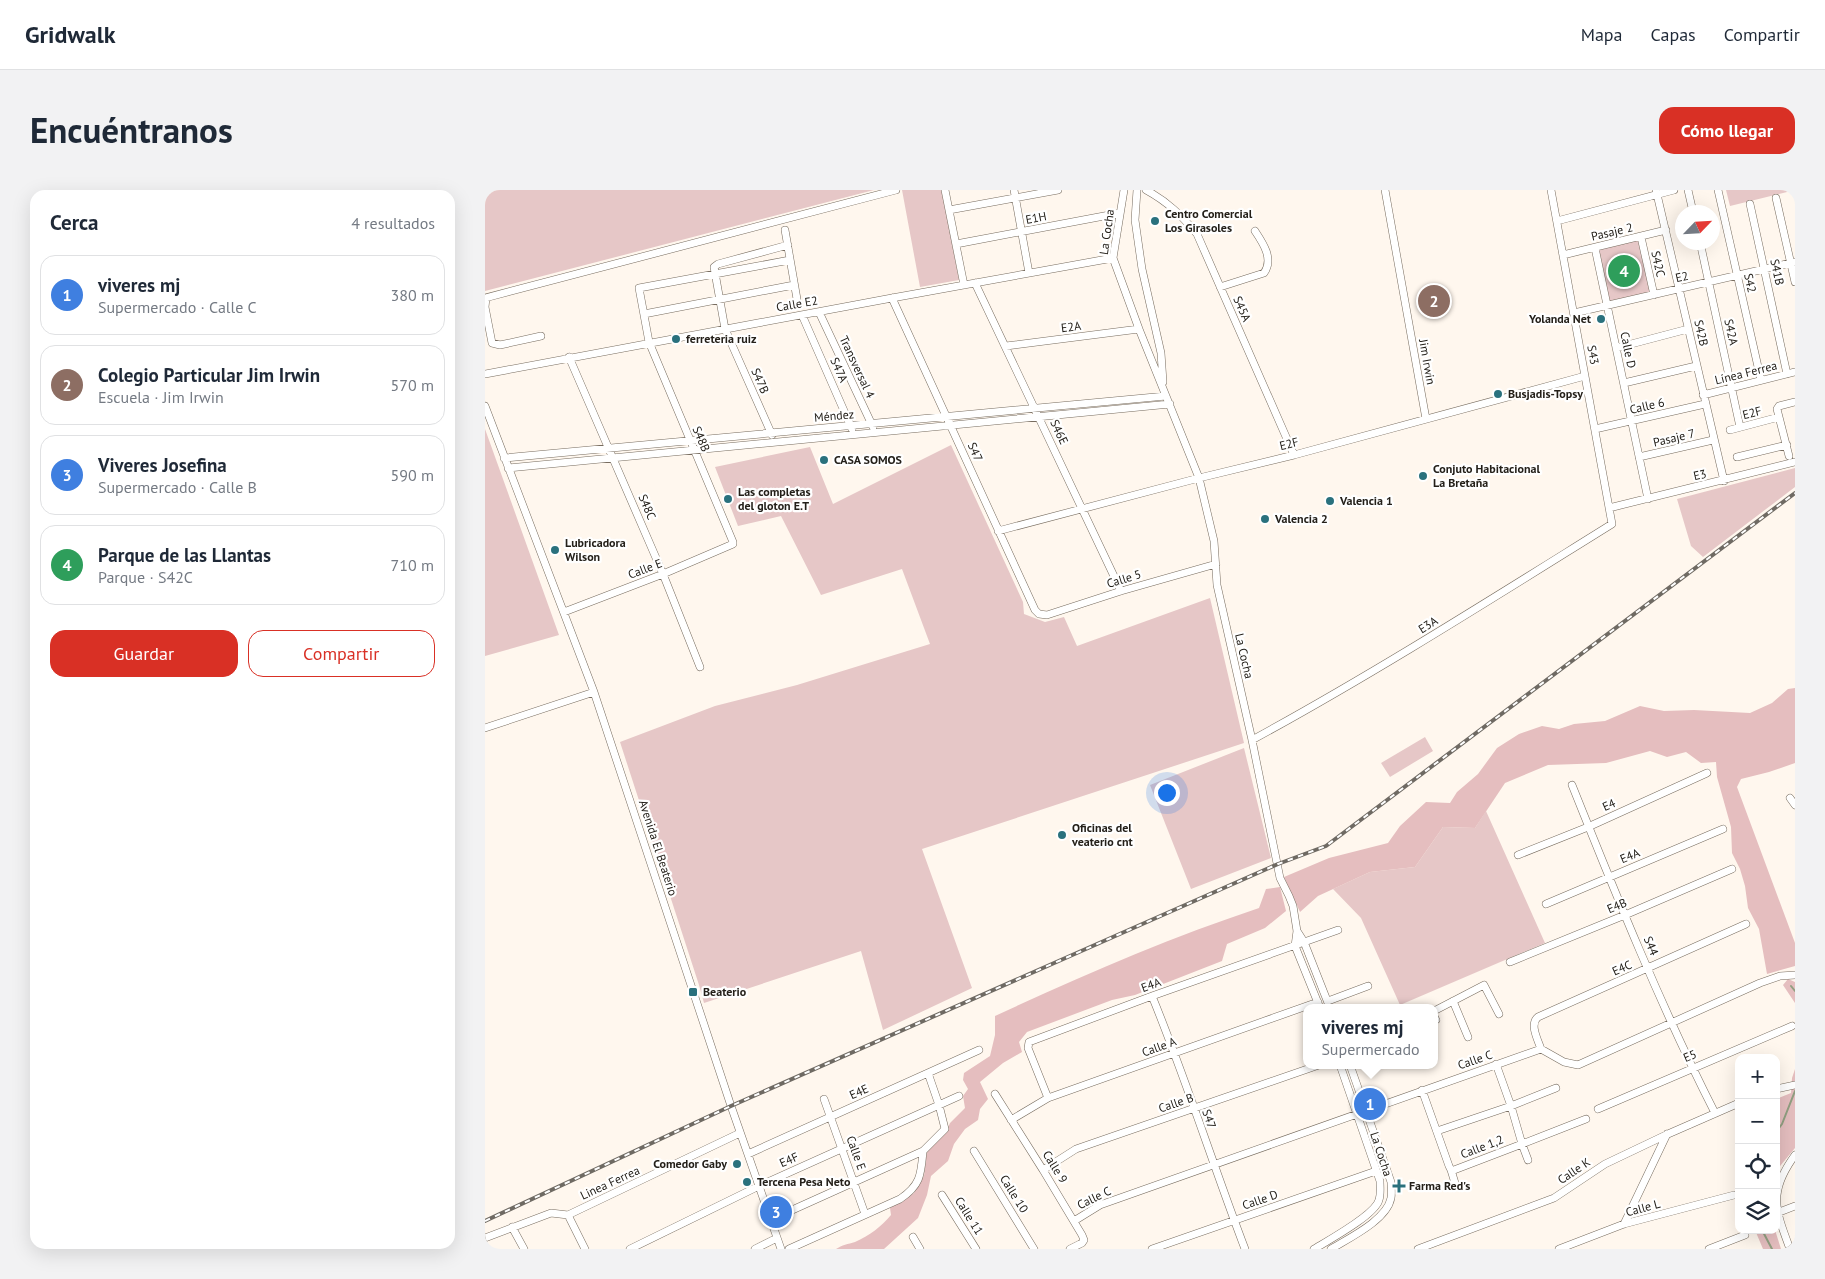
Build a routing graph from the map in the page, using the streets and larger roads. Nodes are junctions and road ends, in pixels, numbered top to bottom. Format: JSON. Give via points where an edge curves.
{"nodes":[{"id":1,"x":896,"y":190,"type":"edge"},
{"id":2,"x":945,"y":190,"type":"edge"},
{"id":3,"x":1014,"y":190,"type":"edge"},
{"id":4,"x":1058,"y":190,"type":"edge"},
{"id":5,"x":1124,"y":190,"type":"edge"},
{"id":6,"x":1137,"y":190,"type":"edge"},
{"id":7,"x":1146,"y":190,"type":"edge"},
{"id":8,"x":1385,"y":190,"type":"edge"},
{"id":9,"x":1551,"y":190,"type":"edge"},
{"id":10,"x":1674,"y":190,"type":"edge"},
{"id":11,"x":1688,"y":190,"type":"edge"},
{"id":12,"x":1718,"y":190,"type":"edge"},
{"id":13,"x":1657,"y":192,"type":"edge"},
{"id":14,"x":1015,"y":198,"type":"junction"},
{"id":15,"x":1776,"y":198,"type":"dead end"},
{"id":16,"x":1751,"y":204,"type":"dead end"},
{"id":17,"x":1691,"y":205,"type":"edge"},
{"id":18,"x":949,"y":210,"type":"junction"},
{"id":19,"x":1120,"y":213,"type":"junction"},
{"id":20,"x":1557,"y":220,"type":"junction"},
{"id":21,"x":785,"y":230,"type":"dead end"},
{"id":22,"x":1665,"y":230,"type":"junction"},
{"id":23,"x":1255,"y":231,"type":"dead end"},
{"id":24,"x":1021,"y":232,"type":"junction"},
{"id":25,"x":1641,"y":237,"type":"junction"},
{"id":26,"x":956,"y":244,"type":"junction"},
{"id":27,"x":787,"y":245,"type":"junction"},
{"id":28,"x":1595,"y":248,"type":"junction"},
{"id":29,"x":1701,"y":250,"type":"edge"},
{"id":30,"x":1563,"y":255,"type":"junction"},
{"id":31,"x":1113,"y":258,"type":"junction"},
{"id":32,"x":789,"y":260,"type":"junction"},
{"id":33,"x":1793,"y":263,"type":"edge"},
{"id":34,"x":1765,"y":269,"type":"junction"},
{"id":35,"x":715,"y":274,"type":"junction"},
{"id":36,"x":1029,"y":274,"type":"junction"},
{"id":37,"x":1737,"y":276,"type":"junction"},
{"id":38,"x":1709,"y":282,"type":"junction"},
{"id":39,"x":1795,"y":282,"type":"edge"},
{"id":40,"x":975,"y":283,"type":"junction"},
{"id":41,"x":794,"y":285,"type":"junction"},
{"id":42,"x":964,"y":285,"type":"junction"},
{"id":43,"x":1220,"y":287,"type":"junction"},
{"id":44,"x":1679,"y":289,"type":"junction"},
{"id":45,"x":1654,"y":296,"type":"junction"},
{"id":46,"x":485,"y":298,"type":"edge"},
{"id":47,"x":892,"y":298,"type":"junction"},
{"id":48,"x":719,"y":299,"type":"junction"},
{"id":49,"x":797,"y":299,"type":"dead end"},
{"id":50,"x":1607,"y":306,"type":"junction"},
{"id":51,"x":819,"y":312,"type":"junction"},
{"id":52,"x":1574,"y":313,"type":"junction"},
{"id":53,"x":644,"y":314,"type":"junction"},
{"id":54,"x":802,"y":315,"type":"junction"},
{"id":55,"x":725,"y":329,"type":"junction"},
{"id":56,"x":1139,"y":329,"type":"junction"},
{"id":57,"x":1688,"y":330,"type":"junction"},
{"id":58,"x":541,"y":336,"type":"dead end"},
{"id":59,"x":649,"y":342,"type":"junction"},
{"id":60,"x":1006,"y":346,"type":"junction"},
{"id":61,"x":1616,"y":348,"type":"junction"},
{"id":62,"x":569,"y":357,"type":"junction"},
{"id":63,"x":1697,"y":366,"type":"junction"},
{"id":64,"x":1791,"y":373,"type":"edge"},
{"id":65,"x":485,"y":374,"type":"edge"},
{"id":66,"x":1585,"y":376,"type":"junction"},
{"id":67,"x":1761,"y":380,"type":"junction"},
{"id":68,"x":1624,"y":383,"type":"junction"},
{"id":69,"x":1163,"y":388,"type":"junction"},
{"id":70,"x":1732,"y":388,"type":"junction"},
{"id":71,"x":1703,"y":395,"type":"junction"},
{"id":72,"x":1166,"y":396,"type":"junction"},
{"id":73,"x":1795,"y":402,"type":"edge"},
{"id":74,"x":1170,"y":404,"type":"junction"},
{"id":75,"x":1705,"y":404,"type":"junction"},
{"id":76,"x":1035,"y":408,"type":"junction"},
{"id":77,"x":486,"y":409,"type":"edge"},
{"id":78,"x":946,"y":416,"type":"junction"},
{"id":79,"x":1039,"y":416,"type":"junction"},
{"id":80,"x":1779,"y":417,"type":"junction"},
{"id":81,"x":1425,"y":419,"type":"junction"},
{"id":82,"x":1632,"y":421,"type":"junction"},
{"id":83,"x":871,"y":424,"type":"junction"},
{"id":84,"x":851,"y":425,"type":"junction"},
{"id":85,"x":951,"y":425,"type":"junction"},
{"id":86,"x":1740,"y":427,"type":"junction"},
{"id":87,"x":1595,"y":430,"type":"junction"},
{"id":88,"x":1730,"y":430,"type":"dead end"},
{"id":89,"x":875,"y":432,"type":"junction"},
{"id":90,"x":771,"y":433,"type":"junction"},
{"id":91,"x":855,"y":434,"type":"junction"},
{"id":92,"x":689,"y":440,"type":"junction"},
{"id":93,"x":1713,"y":440,"type":"junction"},
{"id":94,"x":776,"y":442,"type":"junction"},
{"id":95,"x":1787,"y":445,"type":"junction"},
{"id":96,"x":609,"y":448,"type":"junction"},
{"id":97,"x":693,"y":450,"type":"junction"},
{"id":98,"x":1294,"y":455,"type":"junction"},
{"id":99,"x":1789,"y":456,"type":"dead end"},
{"id":100,"x":1639,"y":457,"type":"junction"},
{"id":101,"x":1737,"y":457,"type":"dead end"},
{"id":102,"x":504,"y":458,"type":"junction"},
{"id":103,"x":613,"y":458,"type":"junction"},
{"id":104,"x":1795,"y":462,"type":"edge"},
{"id":105,"x":508,"y":468,"type":"junction"},
{"id":106,"x":1199,"y":478,"type":"junction"},
{"id":107,"x":1724,"y":480,"type":"junction"},
{"id":108,"x":1648,"y":499,"type":"junction"},
{"id":109,"x":1609,"y":508,"type":"junction"},
{"id":110,"x":1083,"y":509,"type":"junction"},
{"id":111,"x":1612,"y":524,"type":"joint"},
{"id":112,"x":998,"y":531,"type":"junction"},
{"id":113,"x":733,"y":544,"type":"joint"},
{"id":114,"x":1216,"y":564,"type":"junction"},
{"id":115,"x":663,"y":574,"type":"junction"},
{"id":116,"x":1121,"y":591,"type":"junction"},
{"id":117,"x":564,"y":612,"type":"junction"},
{"id":118,"x":1039,"y":614,"type":"joint"},
{"id":119,"x":701,"y":667,"type":"dead end"},
{"id":120,"x":594,"y":692,"type":"junction"},
{"id":121,"x":485,"y":728,"type":"edge"},
{"id":122,"x":1252,"y":740,"type":"junction"},
{"id":123,"x":1707,"y":773,"type":"dead end"},
{"id":124,"x":1572,"y":785,"type":"dead end"},
{"id":125,"x":1790,"y":798,"type":"dead end"},
{"id":126,"x":1795,"y":805,"type":"edge"},
{"id":127,"x":1589,"y":827,"type":"junction"},
{"id":128,"x":1723,"y":829,"type":"dead end"},
{"id":129,"x":1518,"y":855,"type":"dead end"},
{"id":130,"x":1731,"y":869,"type":"dead end"},
{"id":131,"x":1609,"y":877,"type":"junction"},
{"id":132,"x":1546,"y":904,"type":"dead end"},
{"id":133,"x":1625,"y":915,"type":"junction"},
{"id":134,"x":1746,"y":924,"type":"dead end"},
{"id":135,"x":1338,"y":930,"type":"dead end"},
{"id":136,"x":1297,"y":931,"type":"junction"},
{"id":137,"x":1305,"y":942,"type":"junction"},
{"id":138,"x":1295,"y":946,"type":"junction"},
{"id":139,"x":1510,"y":962,"type":"dead end"},
{"id":140,"x":1648,"y":969,"type":"junction"},
{"id":141,"x":1795,"y":975,"type":"edge"},
{"id":142,"x":1367,"y":986,"type":"dead end"},
{"id":143,"x":1152,"y":996,"type":"junction"},
{"id":144,"x":1453,"y":1001,"type":"junction"},
{"id":145,"x":1319,"y":1004,"type":"edge"},
{"id":146,"x":1329,"y":1004,"type":"edge"},
{"id":147,"x":1438,"y":1009,"type":"edge"},
{"id":148,"x":1303,"y":1010,"type":"edge"},
{"id":149,"x":1499,"y":1014,"type":"dead end"},
{"id":150,"x":1672,"y":1022,"type":"junction"},
{"id":151,"x":1792,"y":1026,"type":"dead end"},
{"id":152,"x":1468,"y":1037,"type":"dead end"},
{"id":153,"x":1541,"y":1049,"type":"junction"},
{"id":154,"x":979,"y":1050,"type":"dead end"},
{"id":155,"x":1175,"y":1053,"type":"junction"},
{"id":156,"x":1496,"y":1064,"type":"junction"},
{"id":157,"x":1692,"y":1068,"type":"junction"},
{"id":158,"x":1308,"y":1069,"type":"edge"},
{"id":159,"x":1341,"y":1069,"type":"edge"},
{"id":160,"x":1351,"y":1069,"type":"edge"},
{"id":161,"x":928,"y":1073,"type":"junction"},
{"id":162,"x":1795,"y":1084,"type":"edge"},
{"id":163,"x":1556,"y":1088,"type":"dead end"},
{"id":164,"x":1780,"y":1088,"type":"edge"},
{"id":165,"x":1422,"y":1090,"type":"junction"},
{"id":166,"x":995,"y":1094,"type":"dead end"},
{"id":167,"x":959,"y":1096,"type":"dead end"},
{"id":168,"x":1048,"y":1098,"type":"junction"},
{"id":169,"x":825,"y":1099,"type":"dead end"},
{"id":170,"x":939,"y":1105,"type":"junction"},
{"id":171,"x":1735,"y":1105,"type":"edge"},
{"id":172,"x":1511,"y":1106,"type":"junction"},
{"id":173,"x":1194,"y":1109,"type":"junction"},
{"id":174,"x":1366,"y":1109,"type":"junction"},
{"id":175,"x":1599,"y":1109,"type":"dead end"},
{"id":176,"x":1715,"y":1113,"type":"junction"},
{"id":177,"x":1356,"y":1114,"type":"junction"},
{"id":178,"x":831,"y":1117,"type":"junction"},
{"id":179,"x":1586,"y":1119,"type":"dead end"},
{"id":180,"x":1011,"y":1120,"type":"junction"},
{"id":181,"x":1437,"y":1131,"type":"junction"},
{"id":182,"x":740,"y":1133,"type":"junction"},
{"id":183,"x":1667,"y":1134,"type":"junction"},
{"id":184,"x":1522,"y":1144,"type":"junction"},
{"id":185,"x":842,"y":1148,"type":"junction"},
{"id":186,"x":923,"y":1150,"type":"junction"},
{"id":187,"x":974,"y":1151,"type":"dead end"},
{"id":188,"x":748,"y":1154,"type":"junction"},
{"id":189,"x":1795,"y":1155,"type":"edge"},
{"id":190,"x":1528,"y":1160,"type":"dead end"},
{"id":191,"x":1213,"y":1164,"type":"junction"},
{"id":192,"x":1043,"y":1170,"type":"junction"},
{"id":193,"x":1451,"y":1170,"type":"junction"},
{"id":194,"x":1376,"y":1171,"type":"junction"},
{"id":195,"x":854,"y":1182,"type":"junction"},
{"id":196,"x":1455,"y":1182,"type":"dead end"},
{"id":197,"x":759,"y":1186,"type":"junction"},
{"id":198,"x":1777,"y":1189,"type":"edge"},
{"id":199,"x":942,"y":1195,"type":"dead end"},
{"id":200,"x":1734,"y":1195,"type":"dead end"},
{"id":201,"x":1795,"y":1206,"type":"edge"},
{"id":202,"x":1780,"y":1212,"type":"edge"},
{"id":203,"x":865,"y":1214,"type":"junction"},
{"id":204,"x":568,"y":1215,"type":"junction"},
{"id":205,"x":770,"y":1220,"type":"junction"},
{"id":206,"x":1074,"y":1221,"type":"junction"},
{"id":207,"x":1234,"y":1221,"type":"junction"},
{"id":208,"x":1780,"y":1221,"type":"edge"},
{"id":209,"x":1625,"y":1224,"type":"junction"},
{"id":210,"x":512,"y":1227,"type":"junction"},
{"id":211,"x":1745,"y":1235,"type":"dead end"},
{"id":212,"x":913,"y":1237,"type":"dead end"},
{"id":213,"x":485,"y":1238,"type":"edge"},
{"id":214,"x":777,"y":1238,"type":"junction"},
{"id":215,"x":523,"y":1249,"type":"edge"},
{"id":216,"x":585,"y":1249,"type":"edge"},
{"id":217,"x":630,"y":1249,"type":"edge"},
{"id":218,"x":755,"y":1249,"type":"edge"},
{"id":219,"x":781,"y":1249,"type":"edge"},
{"id":220,"x":789,"y":1249,"type":"edge"},
{"id":221,"x":921,"y":1249,"type":"edge"},
{"id":222,"x":976,"y":1249,"type":"edge"},
{"id":223,"x":1035,"y":1249,"type":"edge"},
{"id":224,"x":1070,"y":1249,"type":"edge"},
{"id":225,"x":1152,"y":1249,"type":"edge"},
{"id":226,"x":1245,"y":1249,"type":"edge"},
{"id":227,"x":1314,"y":1249,"type":"edge"},
{"id":228,"x":1331,"y":1249,"type":"edge"},
{"id":229,"x":1418,"y":1249,"type":"edge"},
{"id":230,"x":1559,"y":1249,"type":"edge"},
{"id":231,"x":1709,"y":1249,"type":"edge"},
{"id":232,"x":1790,"y":1249,"type":"edge"}],
"edges":[{"from":1,"to":46,"type":"street"},
{"from":2,"to":18,"type":"street"},
{"from":3,"to":14,"type":"street"},
{"from":4,"to":14,"type":"street"},
{"from":5,"to":19,"type":"street","name":"La Cocha"},
{"from":6,"to":69,"type":"street","name":"La Cocha","via":[[1135,220],[1161,353]]},
{"from":7,"to":43,"type":"street","name":"S45A","via":[[1165,200],[1197,234]]},
{"from":8,"to":81,"type":"street","name":"Jim Irwin"},
{"from":9,"to":20,"type":"street","name":"S43"},
{"from":10,"to":13,"type":"street"},
{"from":11,"to":17,"type":"street"},
{"from":12,"to":37,"type":"street","name":"S42"},
{"from":13,"to":20,"type":"street"},
{"from":13,"to":22,"type":"street","name":"S42B"},
{"from":14,"to":18,"type":"street"},
{"from":14,"to":24,"type":"street"},
{"from":15,"to":33,"type":"street"},
{"from":16,"to":34,"type":"street","name":"S41B"},
{"from":18,"to":26,"type":"street"},
{"from":19,"to":24,"type":"street","name":"E1H"},
{"from":19,"to":31,"type":"street","name":"La Cocha"},
{"from":20,"to":30,"type":"street","name":"S43"},
{"from":21,"to":27,"type":"street"},
{"from":22,"to":25,"type":"street","name":"Pasaje 2"},
{"from":22,"to":44,"type":"street","name":"S42B"},
{"from":23,"to":43,"type":"street","via":[[1264,244],[1268,267],[1264,272]]},
{"from":24,"to":26,"type":"street","name":"E1H"},
{"from":24,"to":36,"type":"street"},
{"from":25,"to":28,"type":"street","name":"Pasaje 2"},
{"from":25,"to":45,"type":"street","name":"S42C"},
{"from":26,"to":42,"type":"street"},
{"from":27,"to":32,"type":"street"},
{"from":27,"to":35,"type":"street","via":[[719,264],[714,267]]},
{"from":28,"to":30,"type":"street","name":"Pasaje 2"},
{"from":28,"to":50,"type":"street","name":"Calle D"},
{"from":29,"to":38,"type":"street","name":"S42A"},
{"from":30,"to":52,"type":"street","name":"S43"},
{"from":31,"to":36,"type":"street","name":"Calle E2"},
{"from":31,"to":56,"type":"street","name":"La Cocha"},
{"from":32,"to":35,"type":"street"},
{"from":32,"to":41,"type":"street"},
{"from":33,"to":34,"type":"street","name":"E2"},
{"from":33,"to":39,"type":"street"},
{"from":34,"to":37,"type":"street","name":"E2"},
{"from":34,"to":64,"type":"street","name":"S41B"},
{"from":35,"to":48,"type":"street","name":"S47B"},
{"from":35,"to":53,"type":"street","name":"S48B","via":[[641,286]]},
{"from":36,"to":40,"type":"street","name":"Calle E2"},
{"from":37,"to":38,"type":"street","name":"E2"},
{"from":37,"to":67,"type":"street","name":"S42"},
{"from":38,"to":44,"type":"street","name":"E2"},
{"from":38,"to":70,"type":"street","name":"S42A"},
{"from":40,"to":42,"type":"street","name":"Calle E2"},
{"from":40,"to":60,"type":"street","name":"S46E"},
{"from":41,"to":48,"type":"street"},
{"from":41,"to":49,"type":"street"},
{"from":42,"to":47,"type":"street","name":"Calle E2"},
{"from":43,"to":98,"type":"street","name":"S45A"},
{"from":44,"to":45,"type":"street","name":"E2"},
{"from":44,"to":57,"type":"street","name":"S42B"},
{"from":45,"to":50,"type":"street","name":"E2"},
{"from":46,"to":58,"type":"street","via":[[492,343],[499,345]]},
{"from":47,"to":51,"type":"street","name":"Calle E2"},
{"from":47,"to":78,"type":"street","name":"S47"},
{"from":48,"to":53,"type":"street"},
{"from":48,"to":55,"type":"street","name":"S47B"},
{"from":50,"to":52,"type":"street","name":"E2"},
{"from":50,"to":61,"type":"street","name":"Calle D"},
{"from":51,"to":54,"type":"street","name":"Calle E2"},
{"from":51,"to":83,"type":"street","name":"Transversal 4"},
{"from":52,"to":66,"type":"street","name":"S43"},
{"from":53,"to":59,"type":"street","name":"S48B"},
{"from":54,"to":55,"type":"street","name":"Calle E2"},
{"from":54,"to":84,"type":"street","name":"S47A"},
{"from":55,"to":59,"type":"street","name":"Calle E2"},
{"from":55,"to":90,"type":"street","name":"S47B"},
{"from":56,"to":60,"type":"street","name":"E2A"},
{"from":56,"to":69,"type":"street","name":"La Cocha"},
{"from":57,"to":61,"type":"street"},
{"from":57,"to":63,"type":"street","name":"S42B"},
{"from":59,"to":62,"type":"street","name":"Calle E2"},
{"from":59,"to":92,"type":"street","name":"S48B"},
{"from":60,"to":76,"type":"street","name":"S46E"},
{"from":61,"to":68,"type":"street","name":"Calle D"},
{"from":62,"to":65,"type":"street","name":"Calle E2"},
{"from":62,"to":96,"type":"street","name":"S48C"},
{"from":63,"to":68,"type":"street"},
{"from":63,"to":71,"type":"street","name":"S42B"},
{"from":64,"to":67,"type":"street","name":"Línea Ferrea"},
{"from":66,"to":81,"type":"street","name":"E2F"},
{"from":66,"to":87,"type":"street","name":"S43"},
{"from":67,"to":70,"type":"street","name":"Línea Ferrea"},
{"from":68,"to":82,"type":"street","name":"Calle D"},
{"from":69,"to":72,"type":"street","name":"La Cocha"},
{"from":70,"to":71,"type":"street","name":"Línea Ferrea"},
{"from":70,"to":86,"type":"street","name":"S42A"},
{"from":71,"to":75,"type":"street","name":"S42B"},
{"from":72,"to":74,"type":"street","name":"La Cocha"},
{"from":72,"to":76,"type":"street","name":"Méndez"},
{"from":73,"to":80,"type":"street","via":[[1777,407]]},
{"from":74,"to":79,"type":"street","name":"Méndez"},
{"from":74,"to":106,"type":"street","name":"La Cocha"},
{"from":75,"to":82,"type":"street","name":"Calle 6"},
{"from":75,"to":93,"type":"street","name":"S42B"},
{"from":76,"to":78,"type":"street","name":"Méndez"},
{"from":76,"to":79,"type":"street","name":"S46E"},
{"from":77,"to":102,"type":"street","name":"Avenida El Beaterio"},
{"from":78,"to":83,"type":"street","name":"Méndez"},
{"from":78,"to":85,"type":"street","name":"S47"},
{"from":79,"to":85,"type":"street","name":"Méndez"},
{"from":79,"to":110,"type":"street","name":"S46E"},
{"from":80,"to":86,"type":"street","name":"E2F"},
{"from":80,"to":95,"type":"street"},
{"from":81,"to":98,"type":"street","name":"E2F"},
{"from":82,"to":87,"type":"street","name":"Calle 6"},
{"from":82,"to":100,"type":"street","name":"Calle D"},
{"from":83,"to":84,"type":"street","name":"Méndez"},
{"from":83,"to":89,"type":"street","name":"Transversal 4"},
{"from":84,"to":90,"type":"street","name":"Méndez"},
{"from":84,"to":91,"type":"street","name":"S47A"},
{"from":85,"to":89,"type":"street","name":"Méndez"},
{"from":85,"to":112,"type":"street","name":"S47"},
{"from":86,"to":88,"type":"street","name":"E2F"},
{"from":87,"to":109,"type":"street","name":"S43"},
{"from":89,"to":91,"type":"street","name":"Méndez"},
{"from":90,"to":92,"type":"street","name":"Méndez"},
{"from":90,"to":94,"type":"street","name":"S47B"},
{"from":91,"to":94,"type":"street","name":"Méndez"},
{"from":92,"to":96,"type":"street","name":"Méndez"},
{"from":92,"to":97,"type":"street","name":"S48B"},
{"from":93,"to":100,"type":"street","name":"Pasaje 7"},
{"from":93,"to":107,"type":"street","name":"S42B"},
{"from":94,"to":97,"type":"street","name":"Méndez"},
{"from":95,"to":99,"type":"street"},
{"from":95,"to":101,"type":"street"},
{"from":96,"to":102,"type":"street","name":"Méndez"},
{"from":96,"to":103,"type":"street","name":"S48C"},
{"from":97,"to":103,"type":"street","name":"Méndez"},
{"from":97,"to":113,"type":"street","name":"S48B"},
{"from":98,"to":106,"type":"street","name":"E2F"},
{"from":100,"to":108,"type":"street","name":"Calle D"},
{"from":102,"to":105,"type":"street","name":"Avenida El Beaterio"},
{"from":103,"to":105,"type":"street","name":"Méndez"},
{"from":103,"to":115,"type":"street","name":"S48C"},
{"from":104,"to":107,"type":"street","name":"E3"},
{"from":105,"to":117,"type":"street","name":"Avenida El Beaterio"},
{"from":106,"to":110,"type":"street","name":"E2F"},
{"from":106,"to":114,"type":"street","name":"La Cocha"},
{"from":107,"to":108,"type":"street","name":"E3"},
{"from":108,"to":109,"type":"street","name":"E3"},
{"from":109,"to":111,"type":"street","name":"S43"},
{"from":110,"to":112,"type":"street","name":"E2F"},
{"from":110,"to":116,"type":"street","name":"S46E"},
{"from":111,"to":122,"type":"street","name":"E3A","via":[[1326,700]]},
{"from":112,"to":118,"type":"street","name":"S47"},
{"from":113,"to":115,"type":"street","name":"Calle E"},
{"from":114,"to":116,"type":"street","name":"Calle 5"},
{"from":114,"to":122,"type":"street","name":"La Cocha","via":[[1217,585]]},
{"from":115,"to":117,"type":"street","name":"Calle E"},
{"from":115,"to":119,"type":"street","name":"S48C"},
{"from":116,"to":118,"type":"street","name":"Calle 5","via":[[1047,615]]},
{"from":117,"to":120,"type":"street","name":"Avenida El Beaterio"},
{"from":120,"to":121,"type":"street"},
{"from":120,"to":182,"type":"street","name":"Avenida El Beaterio"},
{"from":122,"to":136,"type":"street","name":"La Cocha","via":[[1282,884],[1289,896]]},
{"from":123,"to":127,"type":"street","name":"E4"},
{"from":124,"to":127,"type":"street","name":"S44"},
{"from":125,"to":126,"type":"street"},
{"from":127,"to":129,"type":"street","name":"E4"},
{"from":127,"to":131,"type":"street","name":"S44"},
{"from":128,"to":131,"type":"street","name":"E4A"},
{"from":130,"to":133,"type":"street","name":"E4B"},
{"from":131,"to":132,"type":"street","name":"E4A"},
{"from":131,"to":133,"type":"street","name":"S44"},
{"from":133,"to":139,"type":"street","name":"E4B"},
{"from":133,"to":140,"type":"street","name":"S44"},
{"from":134,"to":140,"type":"street","name":"E4C"},
{"from":135,"to":137,"type":"street","name":"E4A"},
{"from":136,"to":137,"type":"street","name":"La Cocha"},
{"from":136,"to":138,"type":"street","name":"La Cocha"},
{"from":137,"to":138,"type":"street","name":"E4A"},
{"from":137,"to":146,"type":"street","name":"La Cocha"},
{"from":138,"to":143,"type":"street","name":"E4A"},
{"from":138,"to":145,"type":"street","name":"La Cocha"},
{"from":140,"to":150,"type":"street","name":"S44"},
{"from":140,"to":153,"type":"street","name":"E4C","via":[[1538,1017],[1533,1025]]},
{"from":141,"to":150,"type":"street","via":[[1760,983]]},
{"from":142,"to":146,"type":"street"},
{"from":143,"to":155,"type":"street","name":"S47"},
{"from":143,"to":168,"type":"street","name":"E4A","via":[[1029,1042],[1028,1048]]},
{"from":144,"to":147,"type":"street"},
{"from":144,"to":149,"type":"street","via":[[1484,985]]},
{"from":144,"to":152,"type":"street"},
{"from":148,"to":155,"type":"street","name":"Calle A"},
{"from":150,"to":153,"type":"street","via":[[1578,1065],[1564,1062]]},
{"from":150,"to":157,"type":"street","name":"S44"},
{"from":151,"to":157,"type":"street","name":"E5"},
{"from":153,"to":156,"type":"street","name":"Calle C"},
{"from":154,"to":161,"type":"street","name":"E4E"},
{"from":155,"to":168,"type":"street","name":"Calle A"},
{"from":155,"to":173,"type":"street","name":"S47"},
{"from":156,"to":165,"type":"street","name":"Calle C"},
{"from":156,"to":172,"type":"street","name":"Calle 1,2"},
{"from":157,"to":175,"type":"street","name":"E5"},
{"from":157,"to":176,"type":"street","name":"S44"},
{"from":158,"to":173,"type":"street","name":"Calle B"},
{"from":159,"to":177,"type":"street","name":"La Cocha"},
{"from":160,"to":174,"type":"street","name":"La Cocha"},
{"from":161,"to":170,"type":"street"},
{"from":161,"to":178,"type":"street","name":"E4E"},
{"from":162,"to":164,"type":"street"},
{"from":163,"to":172,"type":"street"},
{"from":165,"to":174,"type":"street","name":"Calle C"},
{"from":165,"to":181,"type":"street","name":"Calle 1,2"},
{"from":166,"to":180,"type":"street","name":"Calle 9"},
{"from":167,"to":170,"type":"street","name":"E4F"},
{"from":168,"to":180,"type":"street","name":"Calle A"},
{"from":169,"to":178,"type":"street","name":"Calle E"},
{"from":170,"to":185,"type":"street","name":"E4F"},
{"from":170,"to":186,"type":"street","via":[[945,1129]]},
{"from":171,"to":176,"type":"street","name":"Calle K"},
{"from":172,"to":181,"type":"street"},
{"from":172,"to":184,"type":"street","name":"Calle 1,2"},
{"from":173,"to":191,"type":"street","name":"S47"},
{"from":173,"to":192,"type":"street","name":"Calle B","via":[[1076,1149]]},
{"from":174,"to":177,"type":"street","name":"Calle C"},
{"from":174,"to":228,"type":"street","name":"La Cocha","via":[[1391,1182],[1391,1198],[1377,1219]]},
{"from":176,"to":183,"type":"street","name":"Calle K"},
{"from":177,"to":191,"type":"street","name":"Calle C"},
{"from":177,"to":194,"type":"street","name":"La Cocha"},
{"from":178,"to":185,"type":"street","name":"Calle E"},
{"from":178,"to":188,"type":"street","name":"E4E"},
{"from":179,"to":184,"type":"street"},
{"from":180,"to":192,"type":"street","name":"Calle 9"},
{"from":181,"to":193,"type":"street","name":"Calle 1,2"},
{"from":182,"to":188,"type":"street","name":"Avenida El Beaterio"},
{"from":182,"to":204,"type":"street","name":"Linea Ferrea"},
{"from":183,"to":209,"type":"street"},
{"from":183,"to":229,"type":"street","name":"Calle K","via":[[1605,1164],[1554,1198]]},
{"from":184,"to":190,"type":"street"},
{"from":184,"to":193,"type":"street","name":"Calle 1,2"},
{"from":185,"to":195,"type":"street","name":"Calle E"},
{"from":185,"to":197,"type":"street","name":"E4F"},
{"from":186,"to":195,"type":"street"},
{"from":186,"to":203,"type":"street","via":[[921,1174],[911,1191]]},
{"from":187,"to":223,"type":"street","name":"Calle 10"},
{"from":188,"to":197,"type":"street","name":"Avenida El Beaterio"},
{"from":189,"to":198,"type":"street"},
{"from":191,"to":206,"type":"street","name":"Calle C","via":[[1100,1205]]},
{"from":191,"to":207,"type":"street","name":"S47"},
{"from":192,"to":206,"type":"street","name":"Calle 9"},
{"from":193,"to":196,"type":"street"},
{"from":194,"to":207,"type":"street","name":"Calle D"},
{"from":194,"to":227,"type":"street","name":"La Cocha","via":[[1379,1202],[1370,1213]]},
{"from":195,"to":203,"type":"street","name":"Calle E"},
{"from":195,"to":205,"type":"street"},
{"from":197,"to":205,"type":"street","name":"Avenida El Beaterio"},
{"from":197,"to":217,"type":"street","name":"E4F"},
{"from":199,"to":222,"type":"street","name":"Calle 11"},
{"from":200,"to":209,"type":"street","name":"Calle L"},
{"from":201,"to":202,"type":"street"},
{"from":203,"to":220,"type":"street"},
{"from":204,"to":210,"type":"street","name":"Linea Ferrea","via":[[551,1213]]},
{"from":204,"to":216,"type":"street"},
{"from":205,"to":214,"type":"street","name":"Avenida El Beaterio"},
{"from":206,"to":224,"type":"street","name":"Calle 9","via":[[1083,1240]]},
{"from":207,"to":225,"type":"street","name":"Calle D"},
{"from":207,"to":226,"type":"street","name":"S47"},
{"from":208,"to":232,"type":"street"},
{"from":209,"to":230,"type":"street","name":"Calle L"},
{"from":210,"to":213,"type":"street","name":"Linea Ferrea"},
{"from":210,"to":215,"type":"street"},
{"from":211,"to":231,"type":"street"},
{"from":212,"to":221,"type":"street"},
{"from":214,"to":218,"type":"street"},
{"from":214,"to":219,"type":"street","name":"Avenida El Beaterio"}]}
